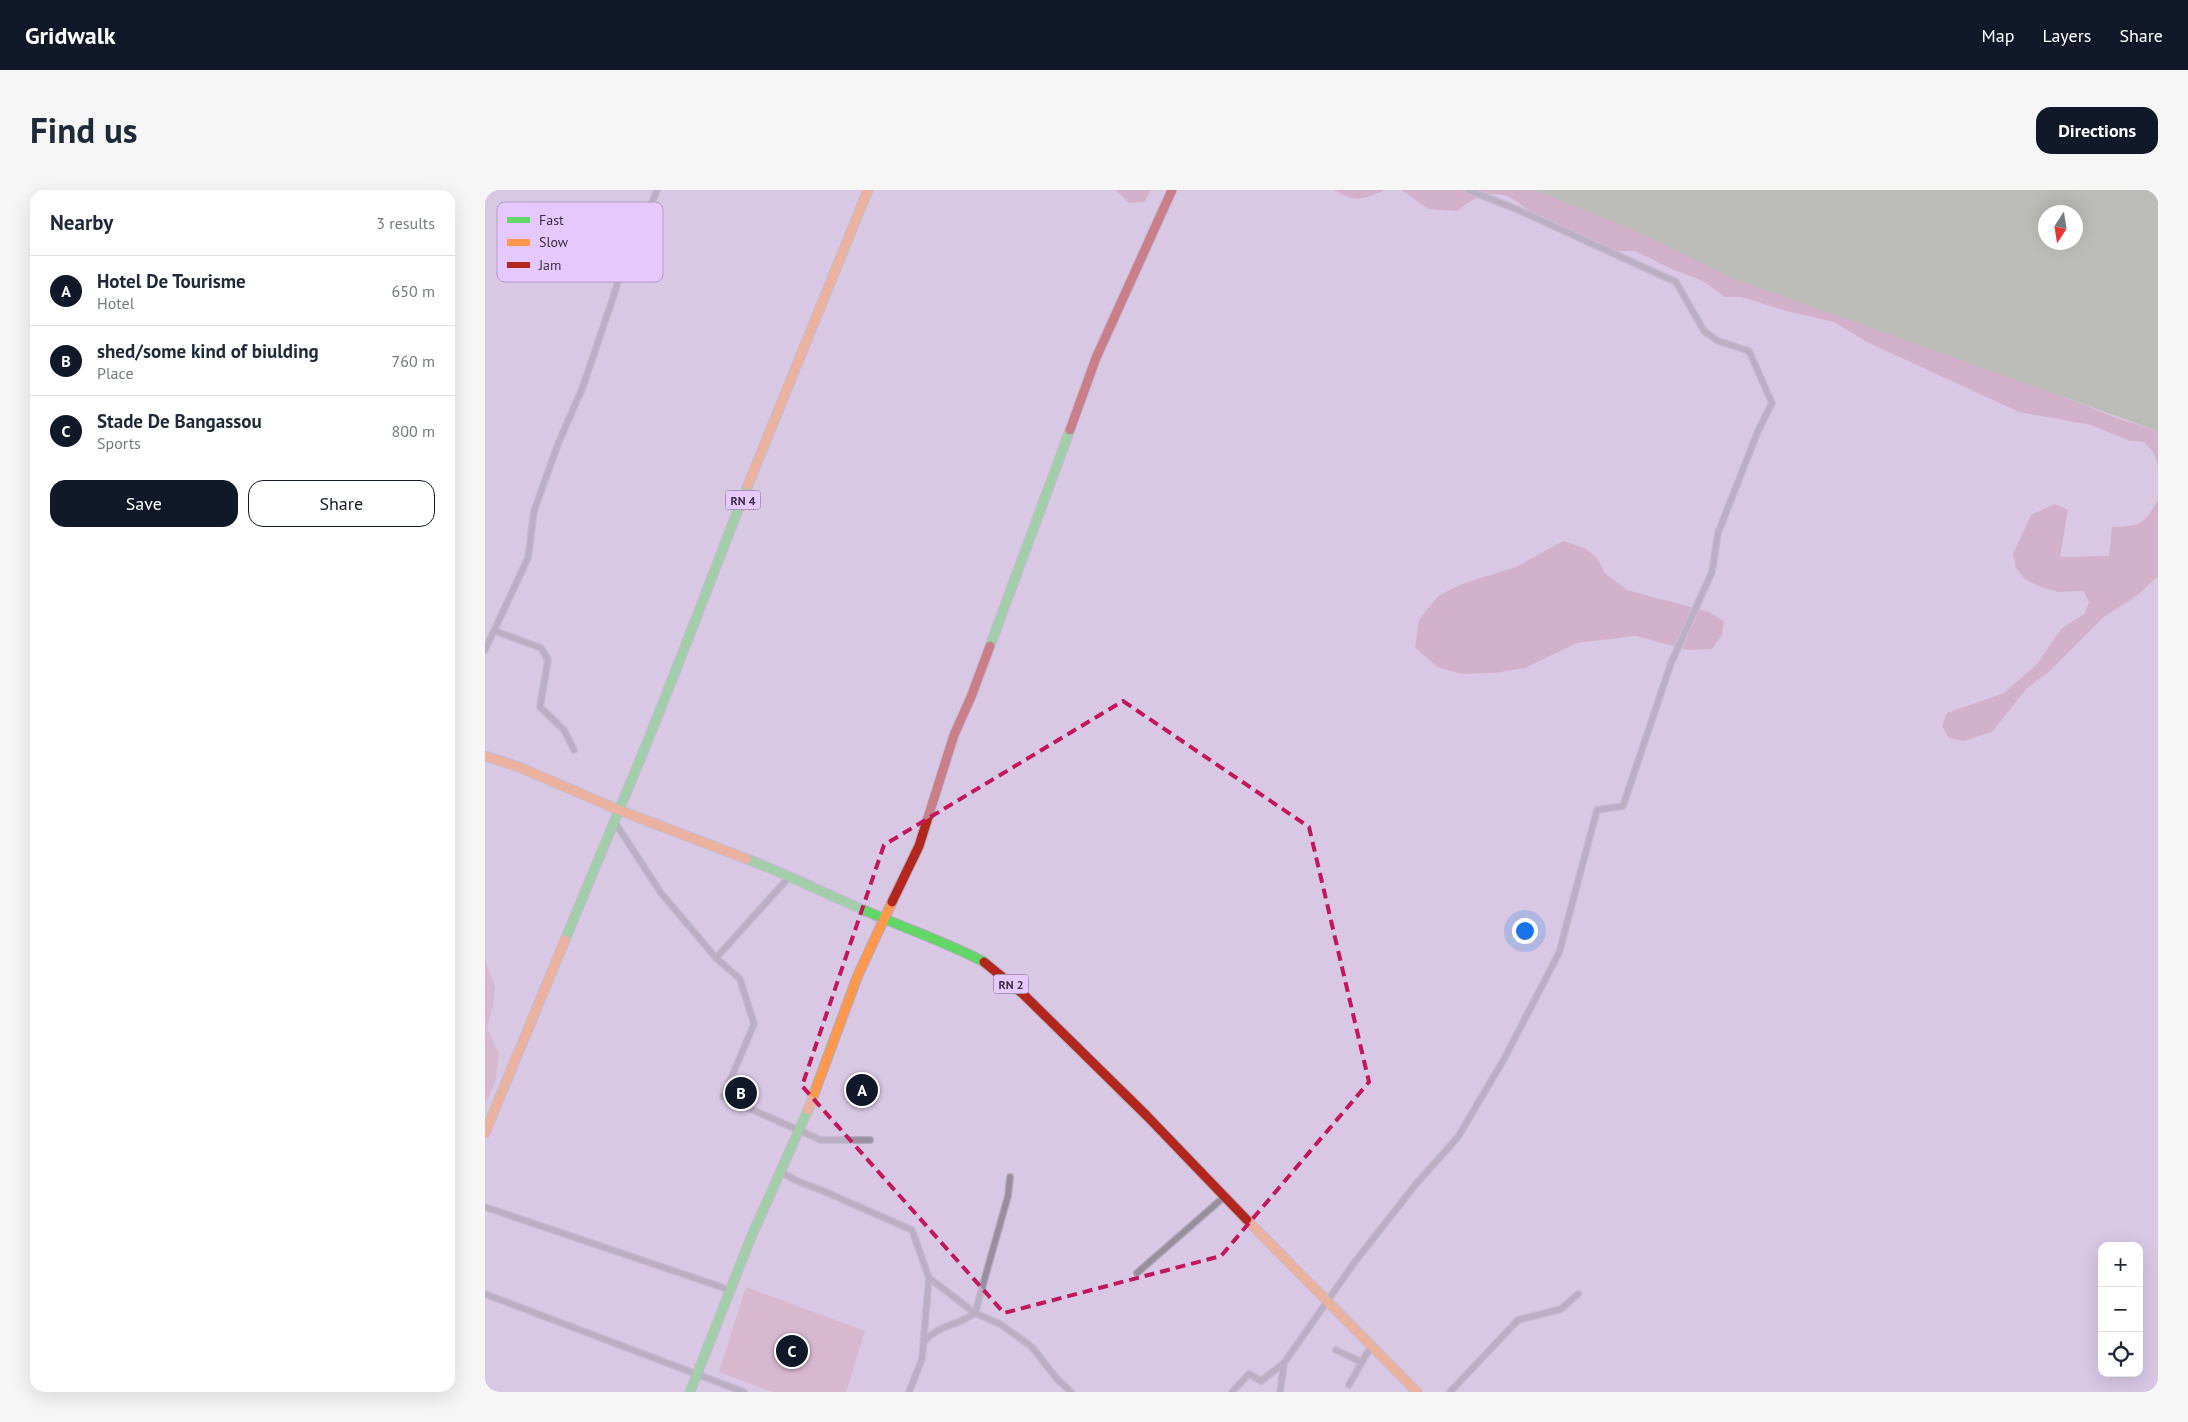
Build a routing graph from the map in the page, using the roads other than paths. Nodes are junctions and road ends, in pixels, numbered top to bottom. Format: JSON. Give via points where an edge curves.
{"nodes":[{"id":1,"x":657,"y":190,"type":"edge"},
{"id":2,"x":868,"y":190,"type":"edge"},
{"id":3,"x":1172,"y":190,"type":"edge"},
{"id":4,"x":1468,"y":190,"type":"edge"},
{"id":5,"x":652,"y":202,"type":"edge"},
{"id":6,"x":618,"y":282,"type":"edge"},
{"id":7,"x":495,"y":631,"type":"junction"},
{"id":8,"x":485,"y":650,"type":"edge"},
{"id":9,"x":574,"y":750,"type":"dead end"},
{"id":10,"x":485,"y":756,"type":"edge"},
{"id":11,"x":619,"y":810,"type":"junction"},
{"id":12,"x":614,"y":821,"type":"junction"},
{"id":13,"x":790,"y":876,"type":"junction"},
{"id":14,"x":884,"y":919,"type":"junction"},
{"id":15,"x":715,"y":958,"type":"junction"},
{"id":16,"x":800,"y":1130,"type":"junction"},
{"id":17,"x":485,"y":1133,"type":"edge"},
{"id":18,"x":824,"y":1140,"type":"dead end"},
{"id":19,"x":781,"y":1172,"type":"junction"},
{"id":20,"x":1010,"y":1177,"type":"dead end"},
{"id":21,"x":1224,"y":1197,"type":"junction"},
{"id":22,"x":485,"y":1206,"type":"edge"},
{"id":23,"x":1137,"y":1273,"type":"dead end"},
{"id":24,"x":929,"y":1278,"type":"junction"},
{"id":25,"x":730,"y":1290,"type":"junction"},
{"id":26,"x":485,"y":1294,"type":"edge"},
{"id":27,"x":1578,"y":1294,"type":"dead end"},
{"id":28,"x":1326,"y":1302,"type":"junction"},
{"id":29,"x":975,"y":1313,"type":"junction"},
{"id":30,"x":924,"y":1342,"type":"junction"},
{"id":31,"x":1371,"y":1346,"type":"junction"},
{"id":32,"x":1337,"y":1350,"type":"dead end"},
{"id":33,"x":1361,"y":1362,"type":"junction"},
{"id":34,"x":1284,"y":1363,"type":"junction"},
{"id":35,"x":697,"y":1374,"type":"junction"},
{"id":36,"x":1349,"y":1385,"type":"dead end"},
{"id":37,"x":690,"y":1392,"type":"edge"},
{"id":38,"x":744,"y":1392,"type":"edge"},
{"id":39,"x":909,"y":1392,"type":"edge"},
{"id":40,"x":1071,"y":1392,"type":"edge"},
{"id":41,"x":1232,"y":1392,"type":"edge"},
{"id":42,"x":1280,"y":1392,"type":"edge"},
{"id":43,"x":1417,"y":1392,"type":"edge"},
{"id":44,"x":1450,"y":1392,"type":"edge"}],
"edges":[{"from":1,"to":5,"type":"street"},
{"from":2,"to":11,"type":"main road","number":"RN 4"},
{"from":3,"to":14,"type":"main road","via":[[1096,358],[971,697],[954,735],[919,846]]},
{"from":4,"to":28,"type":"street","via":[[1676,282],[1704,331],[1718,341],[1749,351],[1772,403],[1718,533],[1712,572],[1671,663],[1623,806],[1597,810],[1559,952],[1504,1059],[1458,1137],[1416,1184]]},
{"from":6,"to":7,"type":"street","via":[[582,389],[534,511],[528,558]]},
{"from":7,"to":8,"type":"street"},
{"from":7,"to":9,"type":"street","via":[[541,648],[548,660],[540,707],[564,730]]},
{"from":10,"to":11,"type":"main road","number":"RN 2","via":[[519,767]]},
{"from":11,"to":12,"type":"main road"},
{"from":11,"to":13,"type":"main road","number":"RN 2"},
{"from":12,"to":15,"type":"street","via":[[661,893]]},
{"from":12,"to":17,"type":"main road"},
{"from":13,"to":14,"type":"main road","number":"RN 2"},
{"from":13,"to":15,"type":"street"},
{"from":14,"to":16,"type":"main road","via":[[858,974]]},
{"from":14,"to":21,"type":"main road","number":"RN 2","via":[[958,948],[988,964],[1084,1053]]},
{"from":15,"to":16,"type":"street","via":[[740,978],[754,1024],[723,1097]]},
{"from":16,"to":18,"type":"street","via":[[821,1140],[870,1140]]},
{"from":16,"to":19,"type":"main road"},
{"from":19,"to":24,"type":"street","via":[[912,1230]]},
{"from":19,"to":25,"type":"main road"},
{"from":20,"to":29,"type":"street","via":[[1008,1196]]},
{"from":21,"to":23,"type":"street"},
{"from":21,"to":28,"type":"main road","number":"RN 2"},
{"from":22,"to":25,"type":"street"},
{"from":24,"to":29,"type":"street"},
{"from":24,"to":30,"type":"street"},
{"from":25,"to":35,"type":"main road"},
{"from":26,"to":35,"type":"street"},
{"from":27,"to":44,"type":"street","via":[[1561,1309],[1518,1320]]},
{"from":28,"to":31,"type":"main road","number":"RN 2"},
{"from":28,"to":34,"type":"street"},
{"from":29,"to":30,"type":"street","via":[[964,1322],[932,1332]]},
{"from":29,"to":40,"type":"street","via":[[1000,1324],[1032,1347]]},
{"from":30,"to":39,"type":"street","via":[[922,1359]]},
{"from":31,"to":33,"type":"street"},
{"from":31,"to":43,"type":"main road","number":"RN 2"},
{"from":32,"to":33,"type":"street"},
{"from":33,"to":36,"type":"street"},
{"from":34,"to":41,"type":"street","via":[[1261,1381],[1249,1374]]},
{"from":34,"to":42,"type":"street"},
{"from":35,"to":37,"type":"main road"},
{"from":35,"to":38,"type":"street"}]}
